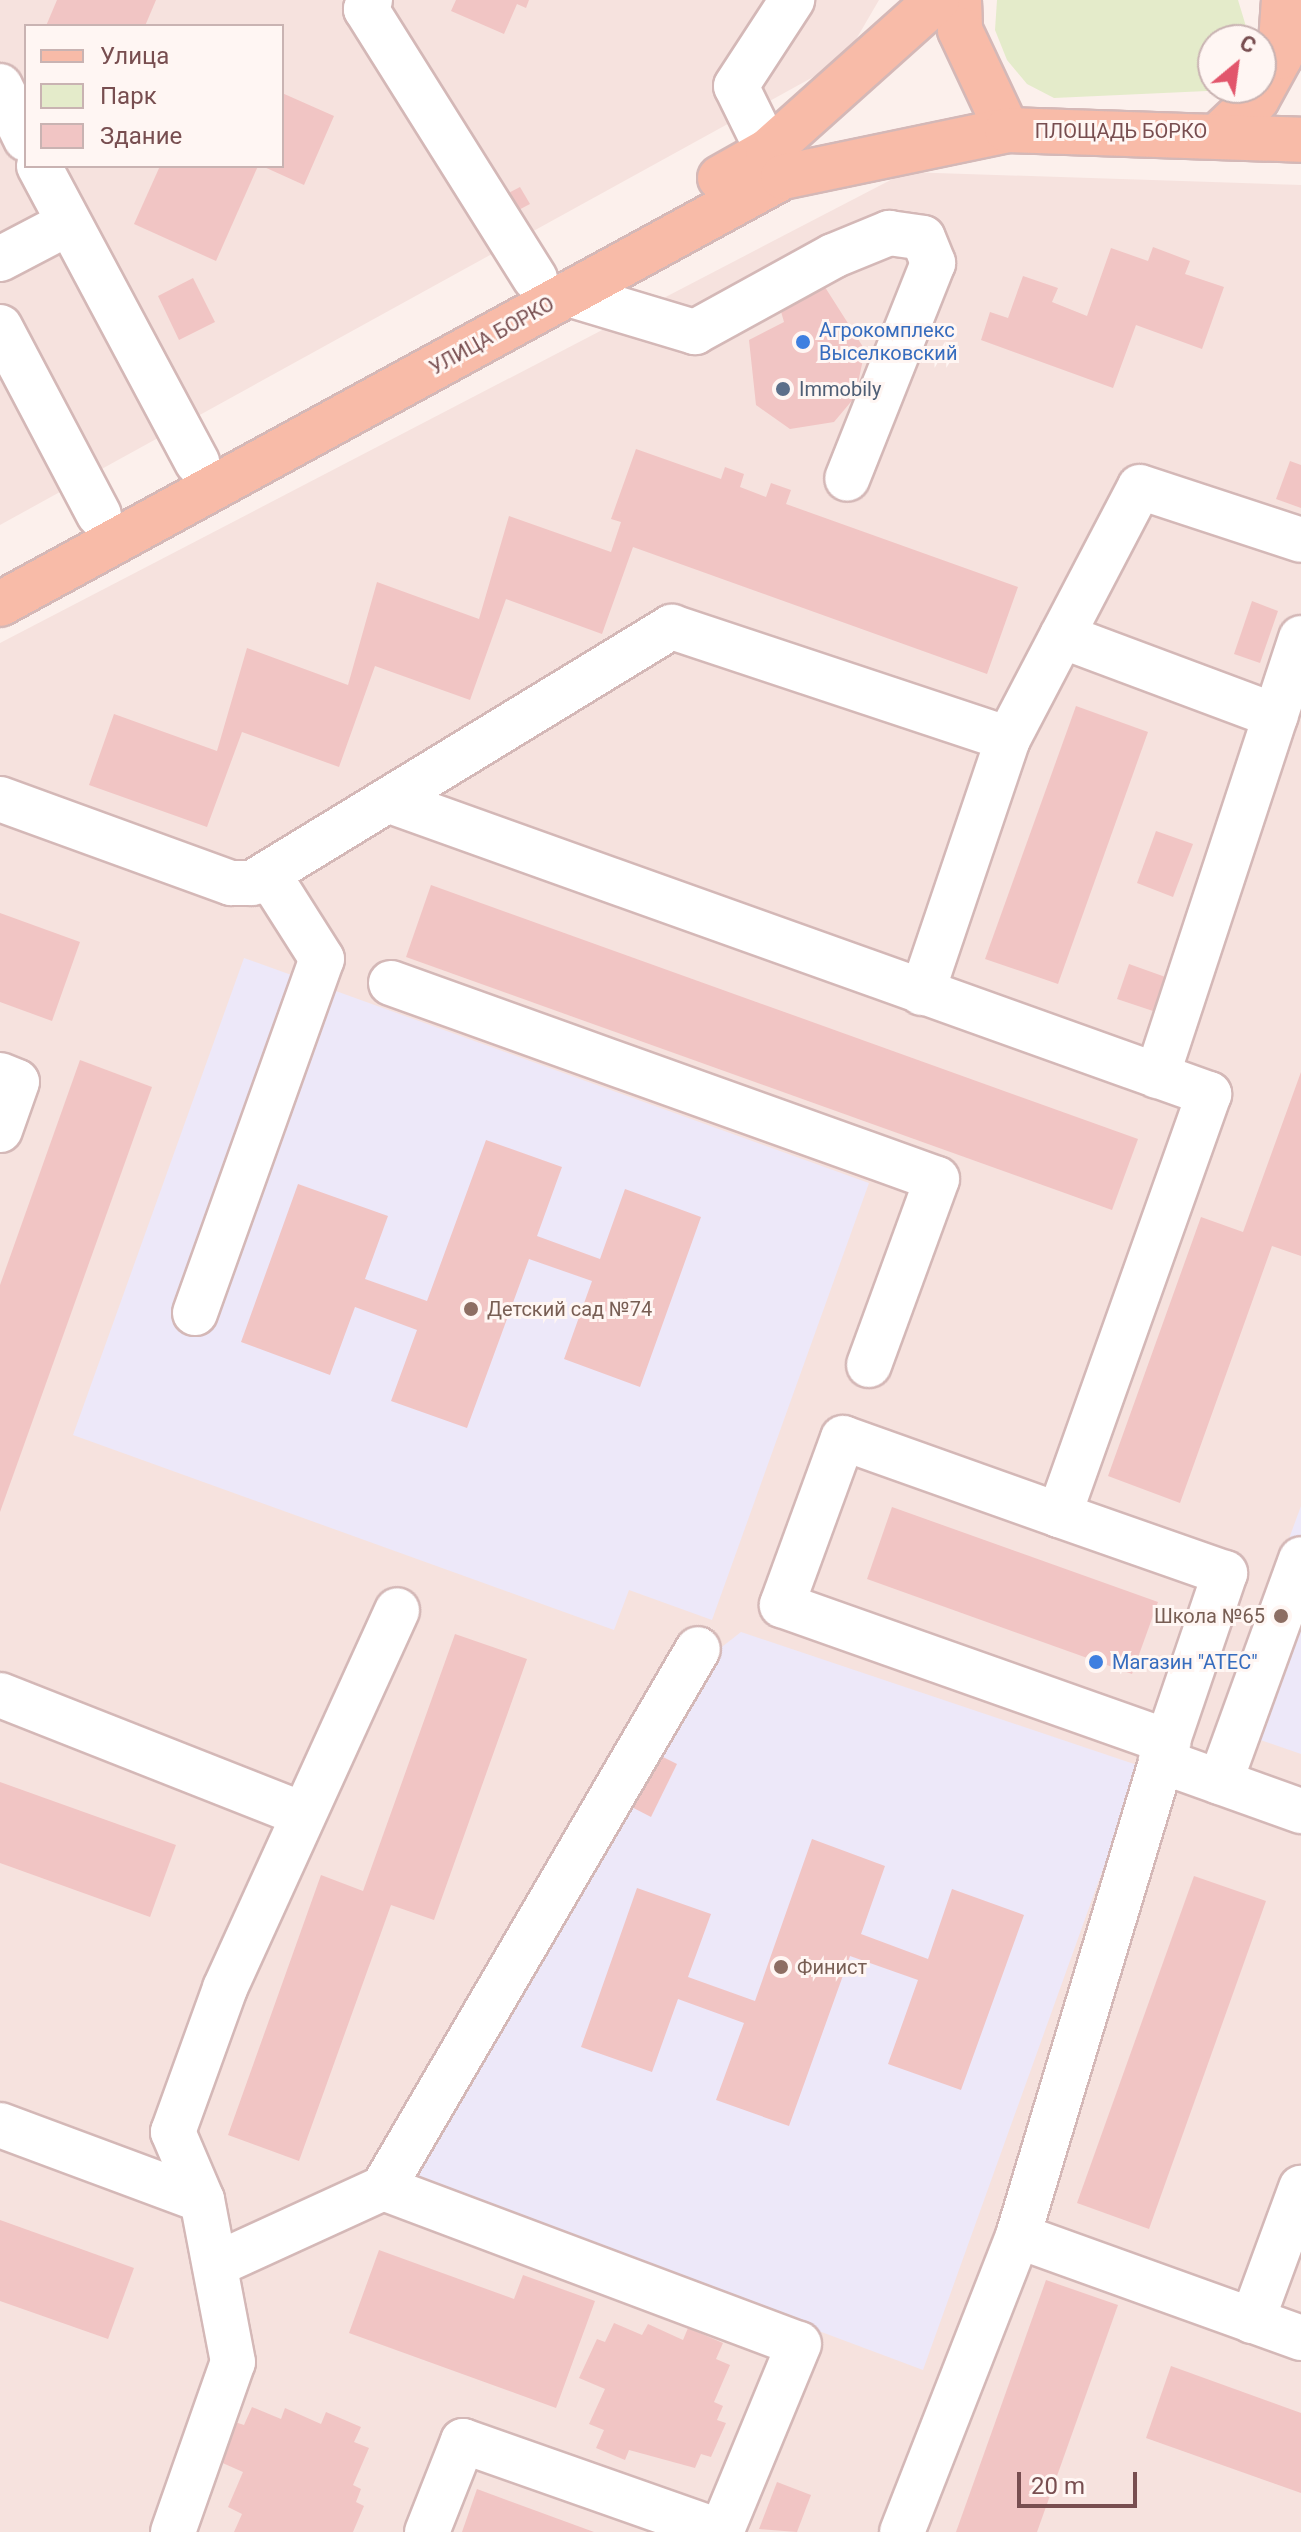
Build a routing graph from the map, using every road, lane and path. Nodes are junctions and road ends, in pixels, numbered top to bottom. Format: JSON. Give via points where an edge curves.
{"nodes":[{"id":1,"x":370,"y":0,"type":"edge"},
{"id":2,"x":792,"y":0,"type":"edge"},
{"id":3,"x":937,"y":0,"type":"edge"},
{"id":4,"x":959,"y":0,"type":"edge"},
{"id":5,"x":1284,"y":0,"type":"edge"},
{"id":6,"x":0,"y":86,"type":"edge"},
{"id":7,"x":1007,"y":130,"type":"junction"},
{"id":8,"x":1222,"y":132,"type":"junction"},
{"id":9,"x":24,"y":135,"type":"edge"},
{"id":10,"x":1301,"y":140,"type":"edge"},
{"id":11,"x":768,"y":151,"type":"junction"},
{"id":12,"x":40,"y":168,"type":"edge"},
{"id":13,"x":67,"y":224,"type":"junction"},
{"id":14,"x":0,"y":259,"type":"edge"},
{"id":15,"x":552,"y":286,"type":"junction"},
{"id":16,"x":0,"y":327,"type":"edge"},
{"id":17,"x":197,"y":462,"type":"junction"},
{"id":18,"x":847,"y":479,"type":"dead end"},
{"id":19,"x":99,"y":515,"type":"junction"},
{"id":20,"x":1301,"y":540,"type":"edge"},
{"id":21,"x":0,"y":569,"type":"edge"},
{"id":22,"x":0,"y":604,"type":"edge"},
{"id":23,"x":1062,"y":636,"type":"junction"},
{"id":24,"x":1301,"y":638,"type":"edge"},
{"id":25,"x":1276,"y":716,"type":"junction"},
{"id":26,"x":1008,"y":739,"type":"junction"},
{"id":27,"x":0,"y":799,"type":"edge"},
{"id":28,"x":393,"y":802,"type":"junction"},
{"id":29,"x":270,"y":877,"type":"junction"},
{"id":30,"x":391,"y":983,"type":"dead end"},
{"id":31,"x":922,"y":993,"type":"junction"},
{"id":32,"x":0,"y":1075,"type":"edge"},
{"id":33,"x":1157,"y":1076,"type":"junction"},
{"id":34,"x":0,"y":1130,"type":"edge"},
{"id":35,"x":195,"y":1313,"type":"dead end"},
{"id":36,"x":869,"y":1365,"type":"dead end"},
{"id":37,"x":1059,"y":1515,"type":"junction"},
{"id":38,"x":1301,"y":1559,"type":"edge"},
{"id":39,"x":397,"y":1610,"type":"dead end"},
{"id":40,"x":698,"y":1649,"type":"dead end"},
{"id":41,"x":0,"y":1695,"type":"edge"},
{"id":42,"x":1164,"y":1752,"type":"junction"},
{"id":43,"x":1220,"y":1782,"type":"junction"},
{"id":44,"x":1301,"y":1811,"type":"edge"},
{"id":45,"x":302,"y":1814,"type":"junction"},
{"id":46,"x":0,"y":2125,"type":"edge"},
{"id":47,"x":383,"y":2188,"type":"junction"},
{"id":48,"x":1301,"y":2188,"type":"edge"},
{"id":49,"x":202,"y":2200,"type":"junction"},
{"id":50,"x":1018,"y":2236,"type":"junction"},
{"id":51,"x":215,"y":2265,"type":"junction"},
{"id":52,"x":1252,"y":2321,"type":"junction"},
{"id":53,"x":1301,"y":2338,"type":"edge"},
{"id":54,"x":173,"y":2532,"type":"edge"},
{"id":55,"x":427,"y":2532,"type":"edge"},
{"id":56,"x":721,"y":2532,"type":"edge"},
{"id":57,"x":902,"y":2532,"type":"edge"}],
"edges":[{"from":1,"to":15,"type":"lane","via":[[366,9]]},
{"from":2,"to":11,"type":"lane","via":[[736,86]]},
{"from":3,"to":11,"type":"main road","name":"УЛИЦА БОРКО"},
{"from":4,"to":7,"type":"main road","name":"ПЛОЩАДЬ БОРКО","via":[[960,30]]},
{"from":5,"to":8,"type":"main road","name":"ПЛОЩАДЬ БОРКО","via":[[1280,57],[1257,99]]},
{"from":6,"to":9,"type":"lane"},
{"from":7,"to":8,"type":"main road","name":"ПЛОЩАДЬ БОРКО"},
{"from":7,"to":15,"type":"main road","name":"УЛИЦА БОРКО","via":[[783,177]]},
{"from":8,"to":10,"type":"main road"},
{"from":11,"to":15,"type":"main road","name":"УЛИЦА БОРКО"},
{"from":12,"to":13,"type":"lane"},
{"from":13,"to":14,"type":"lane"},
{"from":13,"to":17,"type":"lane"},
{"from":15,"to":17,"type":"main road","name":"УЛИЦА БОРКО"},
{"from":15,"to":18,"type":"lane","via":[[695,332],[833,256],[889,233],[923,238],[933,263]]},
{"from":15,"to":22,"type":"main road","name":"УЛИЦА БОРКО"},
{"from":16,"to":19,"type":"lane"},
{"from":17,"to":19,"type":"main road","name":"УЛИЦА БОРКО"},
{"from":19,"to":21,"type":"main road","name":"УЛИЦА БОРКО"},
{"from":20,"to":23,"type":"lane","via":[[1140,487]]},
{"from":23,"to":25,"type":"lane"},
{"from":23,"to":26,"type":"lane"},
{"from":24,"to":25,"type":"lane"},
{"from":25,"to":33,"type":"lane"},
{"from":26,"to":28,"type":"lane","via":[[672,627]]},
{"from":26,"to":31,"type":"lane"},
{"from":27,"to":29,"type":"lane","via":[[231,883]]},
{"from":28,"to":29,"type":"lane"},
{"from":28,"to":31,"type":"lane"},
{"from":29,"to":35,"type":"lane","via":[[322,959]]},
{"from":30,"to":36,"type":"lane","via":[[937,1179]]},
{"from":31,"to":33,"type":"lane"},
{"from":32,"to":34,"type":"lane","via":[[17,1082]]},
{"from":33,"to":37,"type":"lane","via":[[1209,1094]]},
{"from":37,"to":42,"type":"lane","via":[[1225,1573]]},
{"from":37,"to":42,"type":"lane","via":[[843,1438],[782,1605]]},
{"from":38,"to":43,"type":"lane"},
{"from":39,"to":45,"type":"lane"},
{"from":40,"to":47,"type":"lane"},
{"from":41,"to":45,"type":"lane"},
{"from":42,"to":43,"type":"lane"},
{"from":42,"to":50,"type":"lane"},
{"from":43,"to":44,"type":"lane"},
{"from":45,"to":49,"type":"lane","via":[[173,2132]]},
{"from":46,"to":49,"type":"lane"},
{"from":47,"to":51,"type":"lane"},
{"from":47,"to":56,"type":"lane","via":[[799,2344]]},
{"from":48,"to":52,"type":"lane"},
{"from":49,"to":51,"type":"lane"},
{"from":50,"to":52,"type":"lane"},
{"from":50,"to":57,"type":"lane"},
{"from":51,"to":54,"type":"lane","via":[[233,2362]]},
{"from":52,"to":53,"type":"lane"},
{"from":55,"to":56,"type":"lane","via":[[463,2441]]}]}
